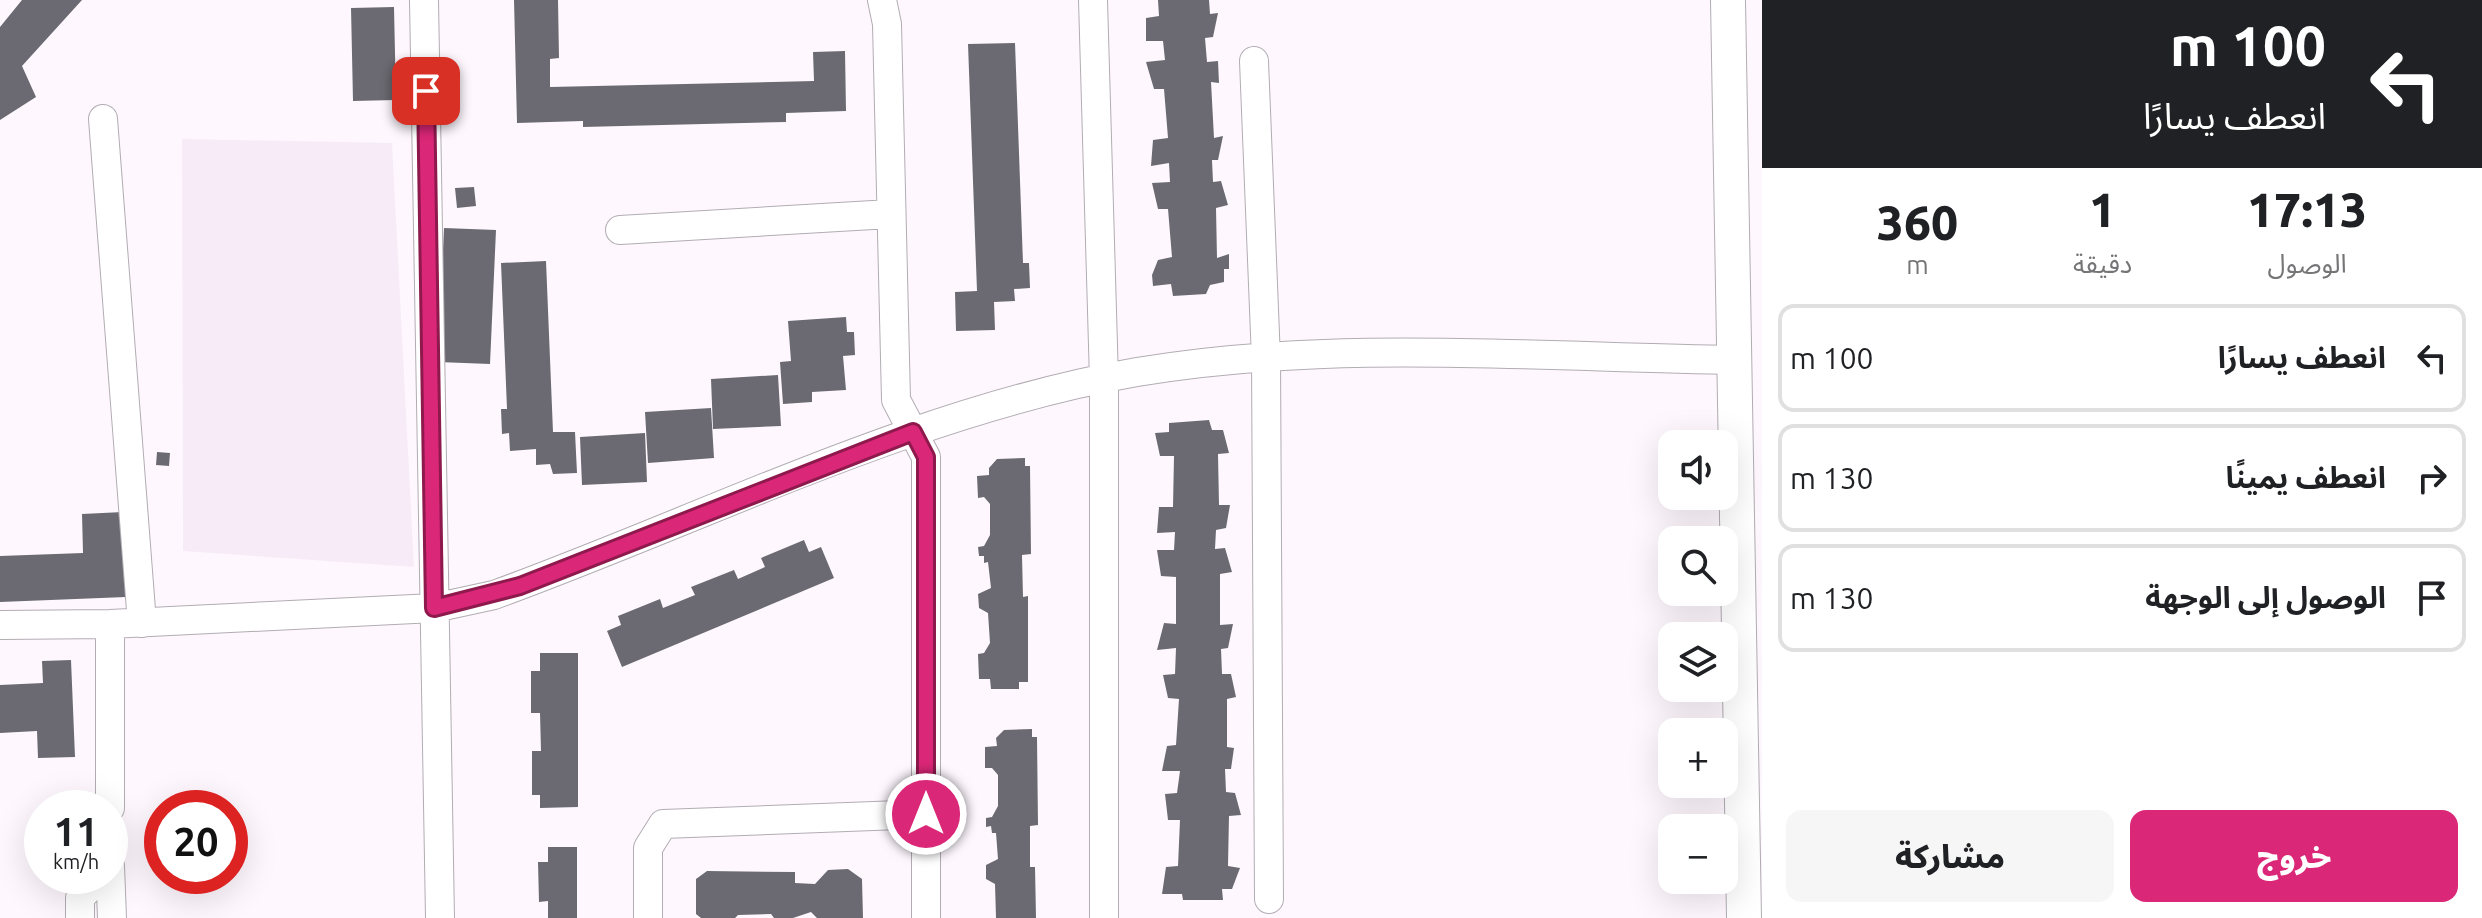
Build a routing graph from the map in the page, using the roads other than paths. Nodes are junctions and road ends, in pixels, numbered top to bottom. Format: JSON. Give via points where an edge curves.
{"nodes":[{"id":1,"x":424,"y":0,"type":"edge"},
{"id":2,"x":882,"y":0,"type":"edge"},
{"id":3,"x":1093,"y":0,"type":"edge"},
{"id":4,"x":1728,"y":0,"type":"edge"},
{"id":5,"x":1254,"y":61,"type":"dead end"},
{"id":6,"x":103,"y":119,"type":"dead end"},
{"id":7,"x":890,"y":214,"type":"junction"},
{"id":8,"x":620,"y":230,"type":"dead end"},
{"id":9,"x":1266,"y":359,"type":"junction"},
{"id":10,"x":1735,"y":360,"type":"junction"},
{"id":11,"x":1104,"y":380,"type":"junction"},
{"id":12,"x":913,"y":432,"type":"junction"},
{"id":13,"x":434,"y":608,"type":"junction"},
{"id":14,"x":142,"y":623,"type":"junction"},
{"id":15,"x":110,"y":624,"type":"junction"},
{"id":16,"x":0,"y":625,"type":"edge"},
{"id":17,"x":110,"y":790,"type":"edge"},
{"id":18,"x":926,"y":814,"type":"junction"},
{"id":19,"x":84,"y":894,"type":"edge"},
{"id":20,"x":111,"y":894,"type":"edge"},
{"id":21,"x":1269,"y":899,"type":"dead end"},
{"id":22,"x":80,"y":918,"type":"edge"},
{"id":23,"x":112,"y":918,"type":"edge"},
{"id":24,"x":440,"y":918,"type":"edge"},
{"id":25,"x":648,"y":918,"type":"edge"},
{"id":26,"x":926,"y":918,"type":"edge"},
{"id":27,"x":1104,"y":918,"type":"edge"},
{"id":28,"x":1744,"y":918,"type":"edge"}],
"edges":[{"from":1,"to":13,"type":"street"},
{"from":2,"to":7,"type":"street","via":[[887,24]]},
{"from":3,"to":11,"type":"street"},
{"from":4,"to":10,"type":"main road"},
{"from":5,"to":9,"type":"street"},
{"from":6,"to":14,"type":"street"},
{"from":7,"to":8,"type":"street"},
{"from":7,"to":12,"type":"street","via":[[896,400]]},
{"from":9,"to":10,"type":"street","via":[[1431,352]]},
{"from":9,"to":11,"type":"street"},
{"from":9,"to":21,"type":"street"},
{"from":10,"to":28,"type":"main road"},
{"from":11,"to":12,"type":"street"},
{"from":11,"to":27,"type":"street"},
{"from":12,"to":13,"type":"street","via":[[520,586]]},
{"from":12,"to":18,"type":"street","via":[[926,457]]},
{"from":13,"to":14,"type":"street"},
{"from":13,"to":24,"type":"street"},
{"from":14,"to":15,"type":"street"},
{"from":15,"to":16,"type":"street"},
{"from":15,"to":17,"type":"street"},
{"from":18,"to":25,"type":"street","via":[[663,824],[648,848]]},
{"from":18,"to":26,"type":"street"},
{"from":19,"to":22,"type":"street"},
{"from":20,"to":23,"type":"street"}]}
